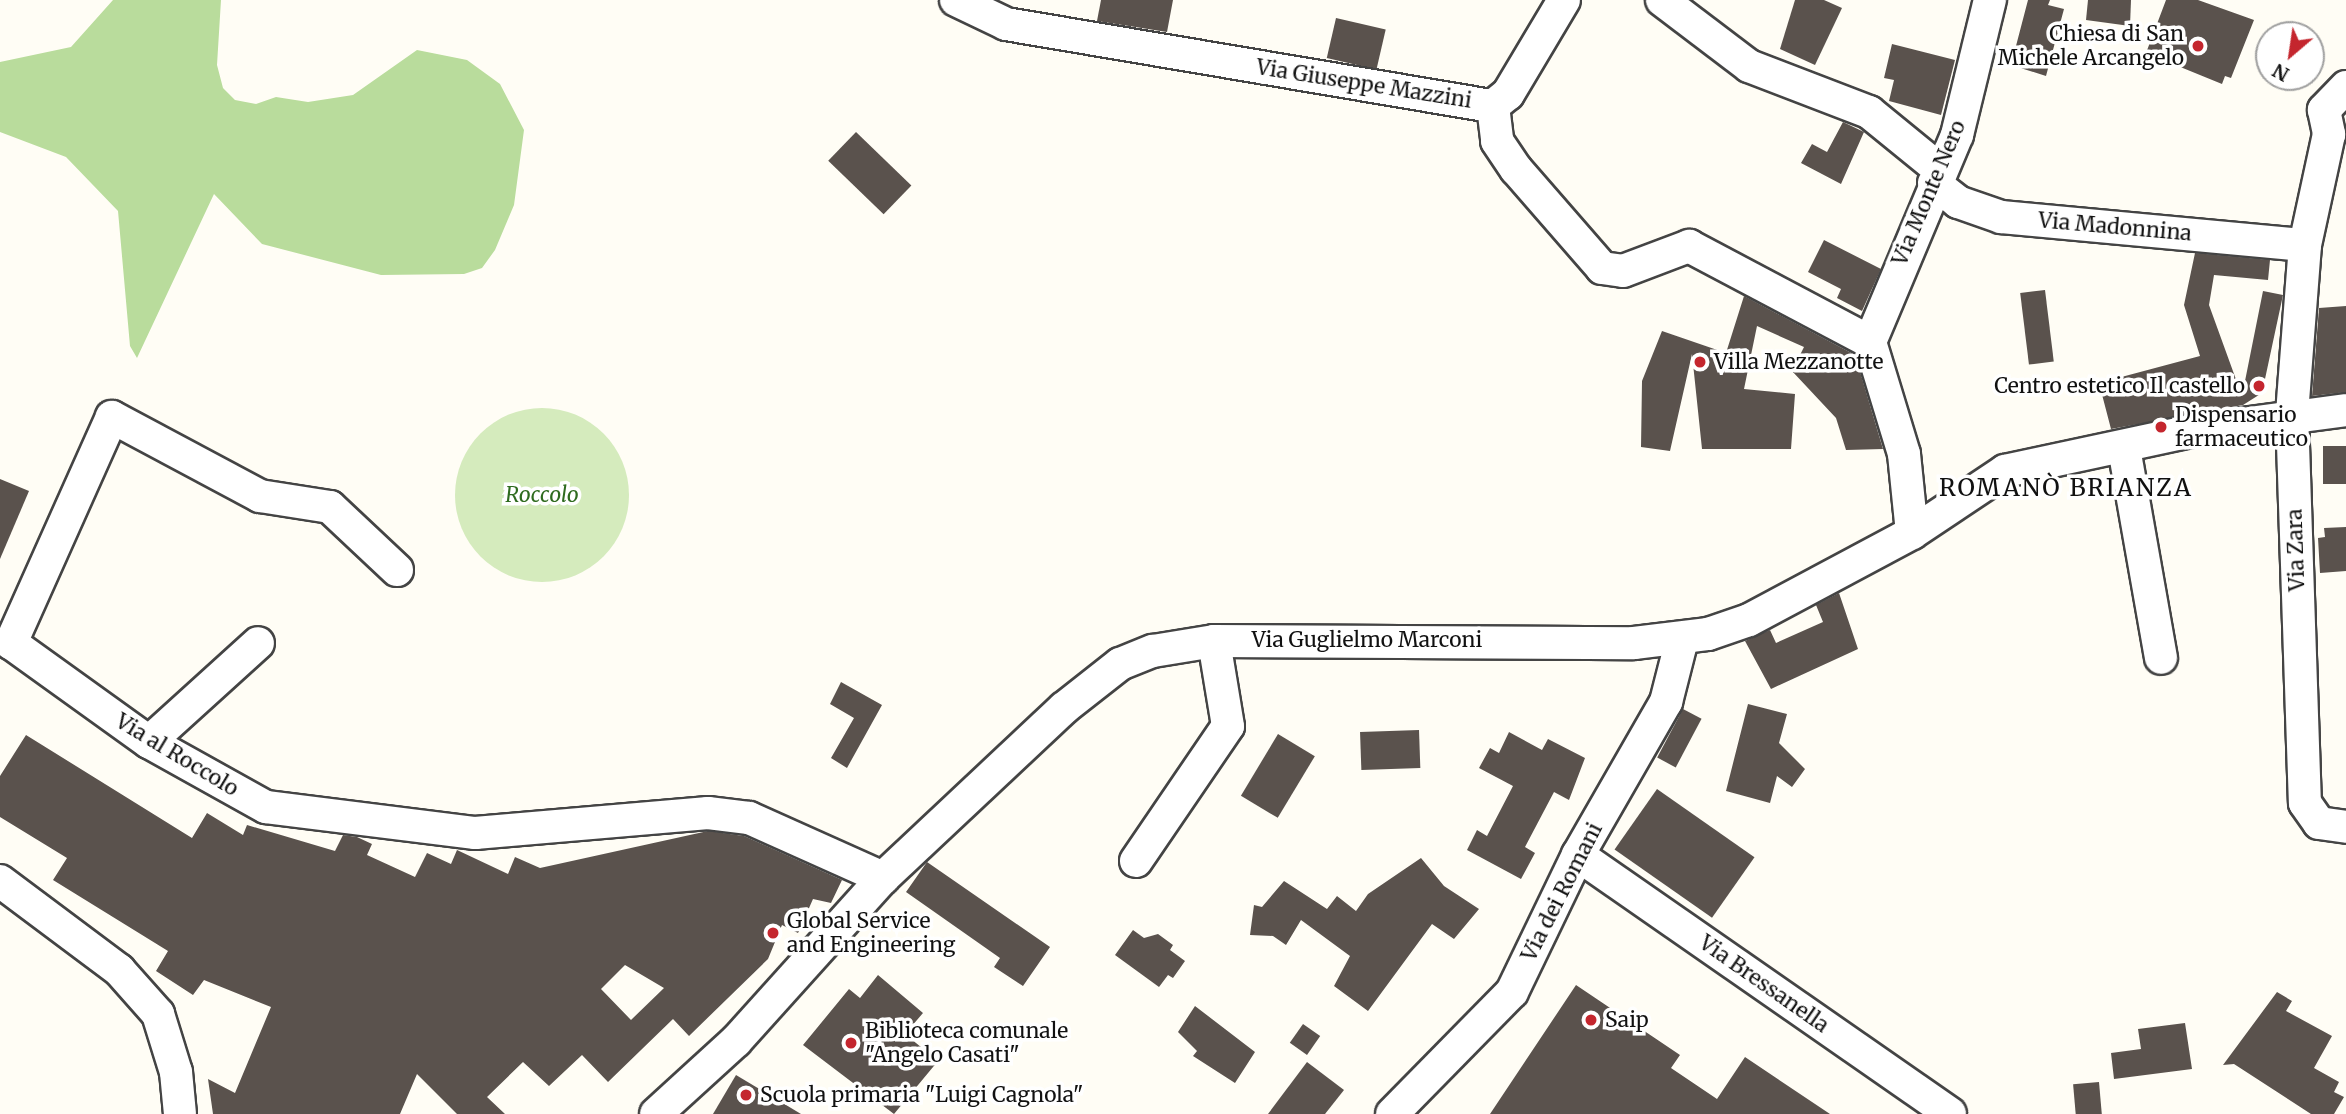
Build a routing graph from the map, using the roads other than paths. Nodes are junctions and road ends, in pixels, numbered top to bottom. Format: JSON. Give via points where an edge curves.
{"nodes":[{"id":1,"x":956,"y":0,"type":"edge"},
{"id":2,"x":1564,"y":0,"type":"edge"},
{"id":3,"x":1662,"y":0,"type":"edge"},
{"id":4,"x":1990,"y":0,"type":"edge"},
{"id":5,"x":2346,"y":87,"type":"edge"},
{"id":6,"x":1493,"y":106,"type":"junction"},
{"id":7,"x":1936,"y":176,"type":"junction"},
{"id":8,"x":2305,"y":245,"type":"junction"},
{"id":9,"x":1870,"y":342,"type":"junction"},
{"id":10,"x":2346,"y":410,"type":"edge"},
{"id":11,"x":2292,"y":414,"type":"junction"},
{"id":12,"x":2124,"y":448,"type":"junction"},
{"id":13,"x":1912,"y":533,"type":"junction"},
{"id":14,"x":397,"y":570,"type":"dead end"},
{"id":15,"x":1682,"y":639,"type":"junction"},
{"id":16,"x":1214,"y":641,"type":"junction"},
{"id":17,"x":258,"y":643,"type":"dead end"},
{"id":18,"x":2161,"y":658,"type":"dead end"},
{"id":19,"x":149,"y":742,"type":"junction"},
{"id":20,"x":2346,"y":827,"type":"edge"},
{"id":21,"x":1578,"y":855,"type":"junction"},
{"id":22,"x":1136,"y":861,"type":"dead end"},
{"id":23,"x":883,"y":878,"type":"junction"},
{"id":24,"x":0,"y":881,"type":"edge"},
{"id":25,"x":180,"y":1114,"type":"edge"},
{"id":26,"x":656,"y":1114,"type":"edge"},
{"id":27,"x":1392,"y":1114,"type":"edge"},
{"id":28,"x":1950,"y":1114,"type":"edge"}],
"edges":[{"from":1,"to":6,"type":"street","name":"Via Giuseppe Mazzini","via":[[1006,24]]},
{"from":2,"to":6,"type":"street","via":[[1508,94]]},
{"from":3,"to":7,"type":"street","name":"Via Madonnina","via":[[1749,66],[1869,112]]},
{"from":4,"to":7,"type":"street","name":"Via Monte Nero","via":[[1957,135]]},
{"from":5,"to":8,"type":"street","name":"Via Zara","via":[[2324,110],[2329,134]]},
{"from":6,"to":9,"type":"street","name":"Via Giuseppe Mazzini","via":[[1497,141],[1602,268],[1623,271],[1689,246]]},
{"from":7,"to":8,"type":"street","name":"Via Madonnina","via":[[1958,202],[2001,217]]},
{"from":7,"to":9,"type":"street","name":"Via Monte Nero"},
{"from":8,"to":11,"type":"street","name":"Via Zara"},
{"from":9,"to":13,"type":"street","via":[[1904,454]]},
{"from":10,"to":11,"type":"street","name":"Via Guglielmo Marconi"},
{"from":11,"to":12,"type":"street","name":"Via Guglielmo Marconi"},
{"from":11,"to":20,"type":"street","name":"Via Zara","via":[[2305,803],[2319,823]]},
{"from":12,"to":13,"type":"street","name":"Via Guglielmo Marconi","via":[[2039,459],[2005,471]]},
{"from":12,"to":18,"type":"street"},
{"from":13,"to":15,"type":"street","name":"Via Guglielmo Marconi","via":[[1749,620]]},
{"from":14,"to":19,"type":"street","name":"Via al Roccolo","via":[[330,507],[260,496],[112,417],[11,643]]},
{"from":15,"to":16,"type":"street","name":"Via Guglielmo Marconi"},
{"from":15,"to":21,"type":"street","name":"Via dei Romani","via":[[1666,702]]},
{"from":16,"to":22,"type":"street","via":[[1228,726]]},
{"from":16,"to":23,"type":"street","name":"Via Guglielmo Marconi","via":[[1153,651],[1121,664],[1064,708]]},
{"from":17,"to":19,"type":"street"},
{"from":19,"to":23,"type":"street","name":"Via al Roccolo","via":[[266,807],[475,833],[708,813],[749,818]]},
{"from":21,"to":27,"type":"street","name":"Via dei Romani","via":[[1512,992]]},
{"from":21,"to":28,"type":"street","name":"Via Bressanella"},
{"from":23,"to":26,"type":"street","name":"Via Guglielmo Marconi","via":[[736,1041]]},
{"from":24,"to":25,"type":"street","via":[[119,970],[158,1014],[176,1073]]}]}
